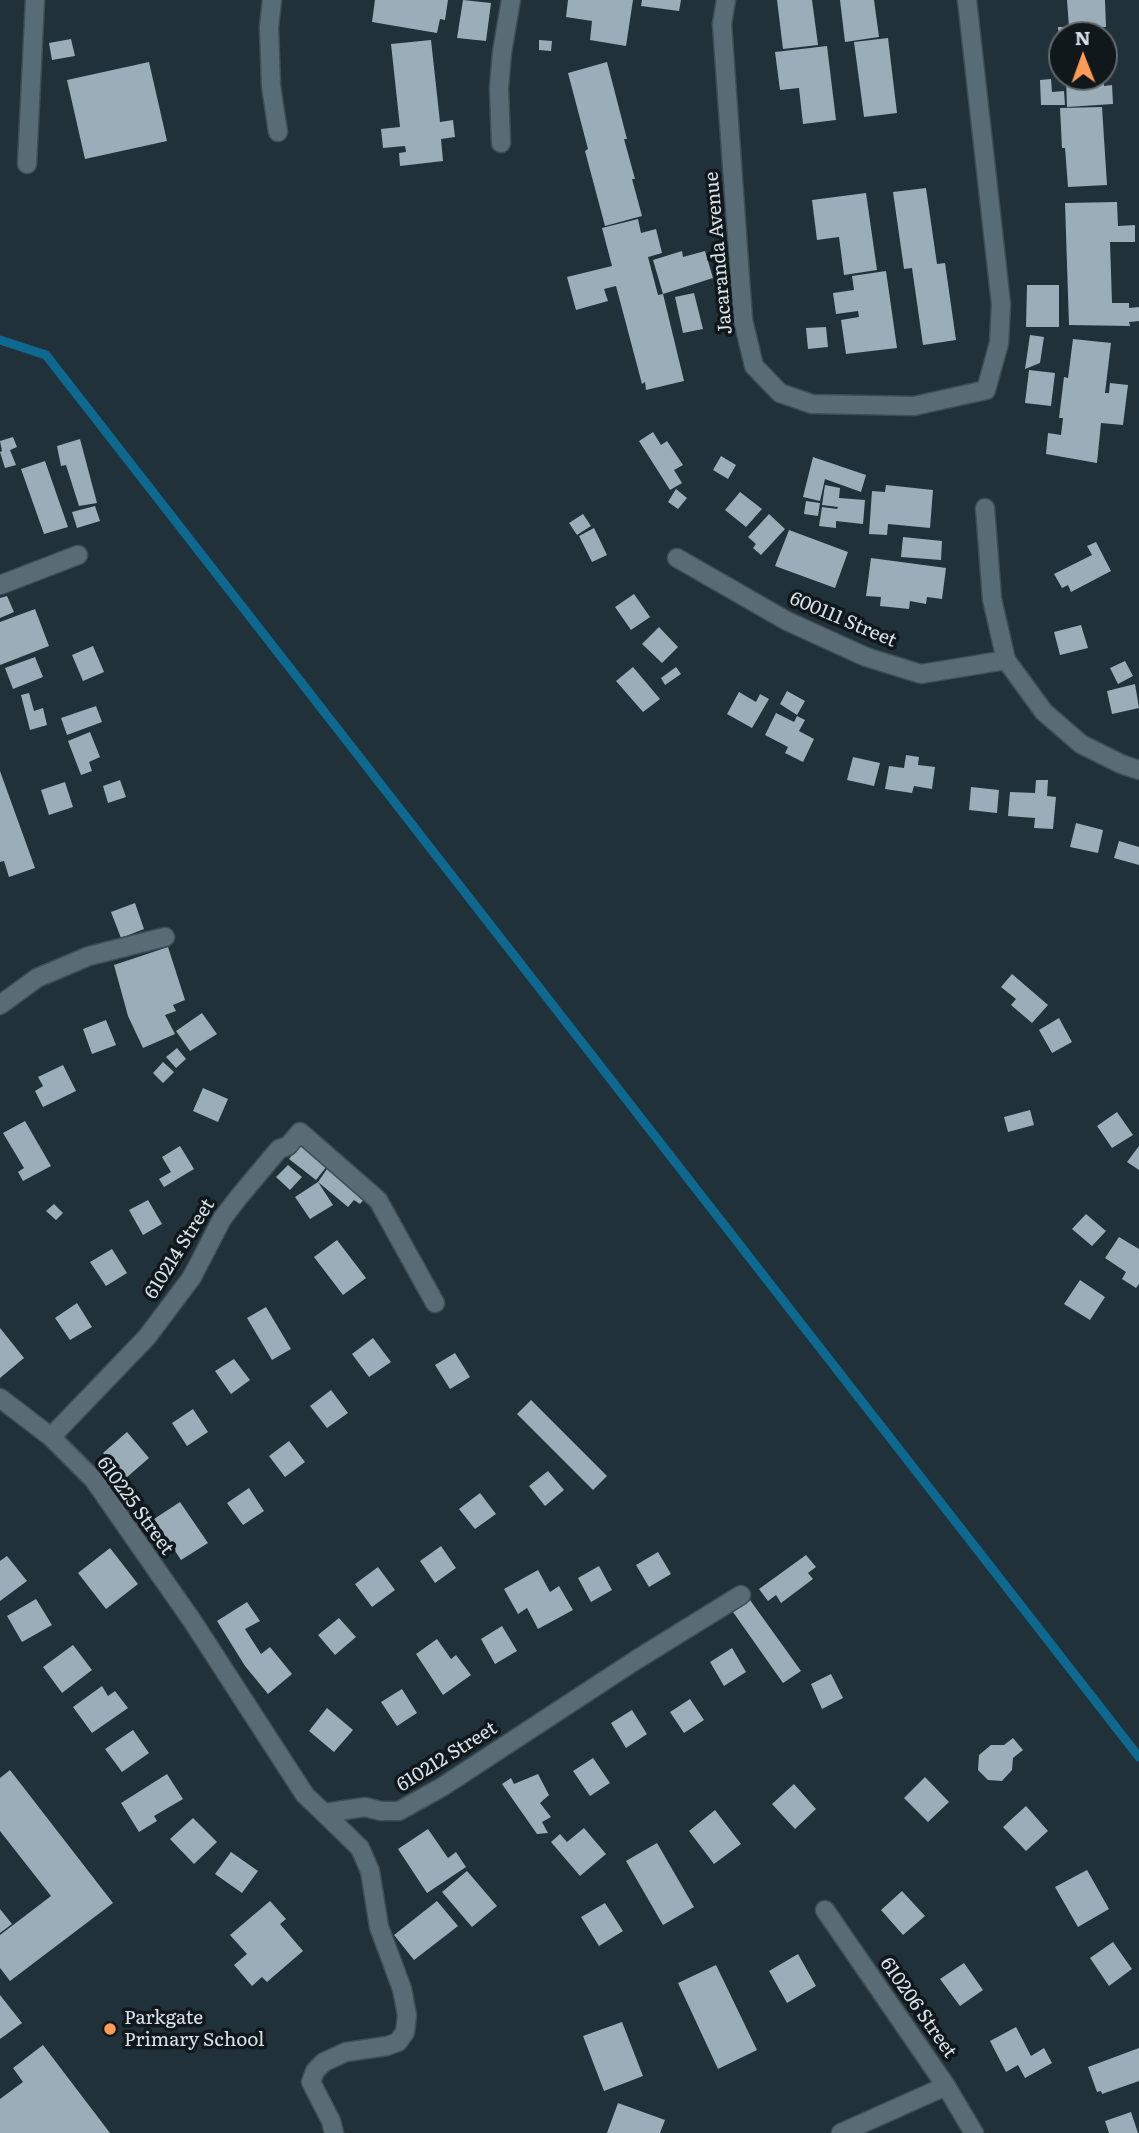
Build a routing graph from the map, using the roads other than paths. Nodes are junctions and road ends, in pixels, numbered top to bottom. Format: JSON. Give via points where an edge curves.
{"nodes":[{"id":1,"x":35,"y":0,"type":"edge"},
{"id":2,"x":272,"y":0,"type":"edge"},
{"id":3,"x":511,"y":0,"type":"edge"},
{"id":4,"x":726,"y":0,"type":"edge"},
{"id":5,"x":967,"y":0,"type":"edge"},
{"id":6,"x":278,"y":132,"type":"dead end"},
{"id":7,"x":501,"y":143,"type":"dead end"},
{"id":8,"x":27,"y":164,"type":"dead end"},
{"id":9,"x":985,"y":508,"type":"dead end"},
{"id":10,"x":78,"y":555,"type":"dead end"},
{"id":11,"x":677,"y":558,"type":"dead end"},
{"id":12,"x":0,"y":585,"type":"edge"},
{"id":13,"x":1006,"y":660,"type":"junction"},
{"id":14,"x":1139,"y":770,"type":"edge"},
{"id":15,"x":165,"y":937,"type":"dead end"},
{"id":16,"x":0,"y":1005,"type":"edge"},
{"id":17,"x":435,"y":1303,"type":"dead end"},
{"id":18,"x":0,"y":1398,"type":"edge"},
{"id":19,"x":51,"y":1437,"type":"junction"},
{"id":20,"x":741,"y":1595,"type":"dead end"},
{"id":21,"x":324,"y":1814,"type":"junction"},
{"id":22,"x":825,"y":1910,"type":"dead end"},
{"id":23,"x":946,"y":2086,"type":"junction"},
{"id":24,"x":333,"y":2127,"type":"edge"},
{"id":25,"x":841,"y":2133,"type":"edge"},
{"id":26,"x":974,"y":2133,"type":"edge"}],
"edges":[{"from":1,"to":8,"type":"street"},
{"from":2,"to":6,"type":"street","via":[[271,86]]},
{"from":3,"to":7,"type":"street","via":[[499,88]]},
{"from":4,"to":5,"type":"street","name":"Jacaranda Avenue","via":[[722,24],[742,306],[754,366],[780,393],[812,404],[914,406],[986,390],[999,343],[1001,304]]},
{"from":9,"to":13,"type":"street","via":[[992,599]]},
{"from":10,"to":12,"type":"street"},
{"from":11,"to":13,"type":"street","name":"600111 Street","via":[[788,621],[921,674]]},
{"from":13,"to":14,"type":"street","via":[[1044,712],[1081,744]]},
{"from":15,"to":16,"type":"street","via":[[89,956],[37,978]]},
{"from":17,"to":19,"type":"street","name":"610214 Street","via":[[377,1200],[300,1132],[279,1149],[222,1219],[192,1277],[147,1337]]},
{"from":18,"to":19,"type":"street","name":"610225 Street"},
{"from":19,"to":21,"type":"street","name":"610225 Street","via":[[94,1479],[305,1795]]},
{"from":20,"to":21,"type":"street","name":"610212 Street","via":[[399,1811],[365,1807]]},
{"from":21,"to":24,"type":"street","via":[[360,1848],[370,1871],[379,1927],[407,2015],[398,2042],[346,2052],[315,2071],[311,2082]]},
{"from":22,"to":23,"type":"street","name":"610206 Street"},
{"from":23,"to":25,"type":"street"},
{"from":23,"to":26,"type":"street","name":"610206 Street"}]}
